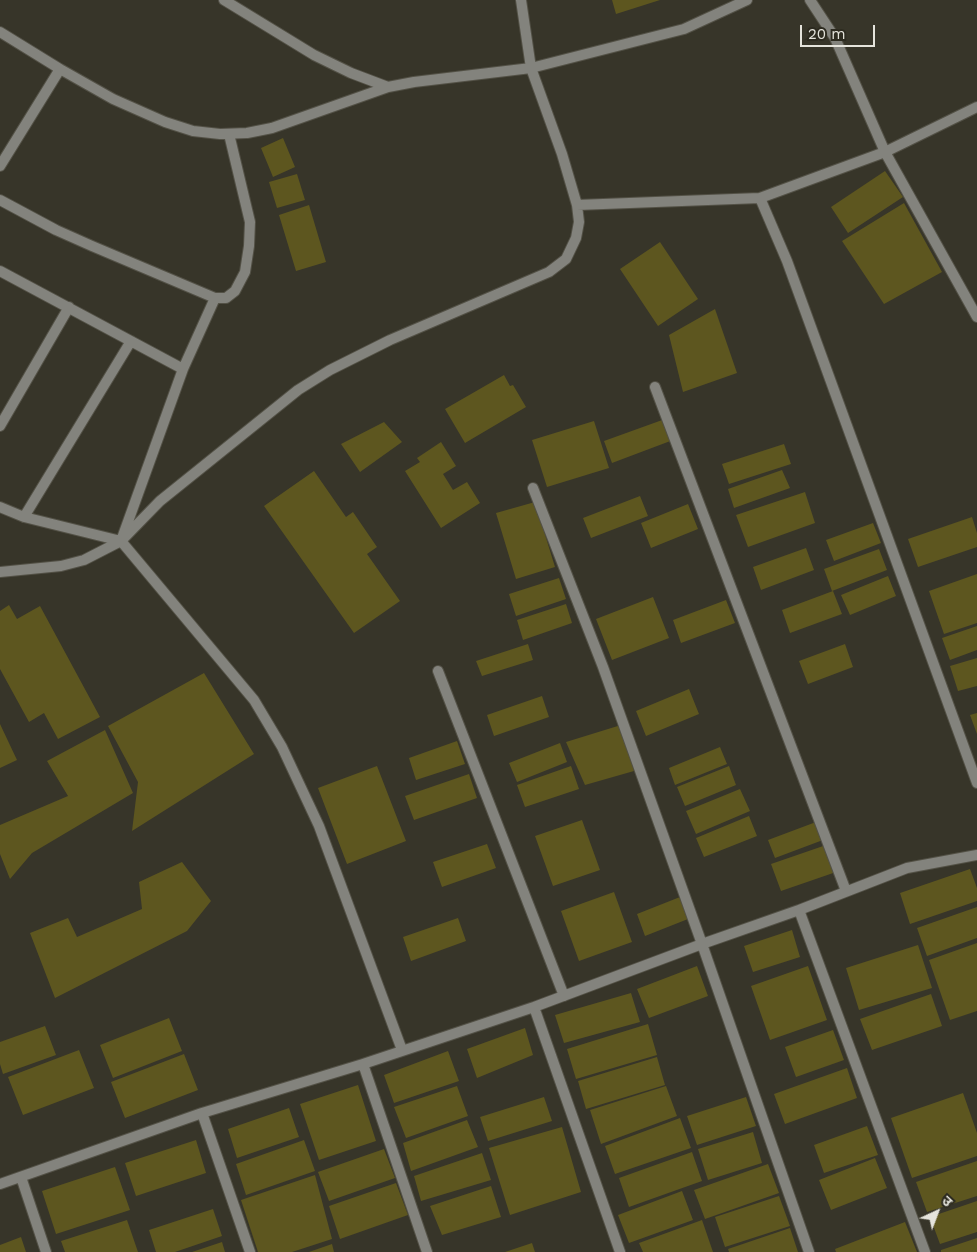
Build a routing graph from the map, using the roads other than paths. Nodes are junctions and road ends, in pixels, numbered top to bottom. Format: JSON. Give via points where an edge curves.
{"nodes":[{"id":1,"x":224,"y":0,"type":"edge"},
{"id":2,"x":521,"y":0,"type":"edge"},
{"id":3,"x":747,"y":0,"type":"edge"},
{"id":4,"x":810,"y":0,"type":"edge"},
{"id":5,"x":0,"y":32,"type":"edge"},
{"id":6,"x":531,"y":68,"type":"junction"},
{"id":7,"x":60,"y":69,"type":"junction"},
{"id":8,"x":388,"y":87,"type":"junction"},
{"id":9,"x":977,"y":107,"type":"edge"},
{"id":10,"x":229,"y":134,"type":"junction"},
{"id":11,"x":885,"y":152,"type":"junction"},
{"id":12,"x":0,"y":166,"type":"edge"},
{"id":13,"x":760,"y":198,"type":"junction"},
{"id":14,"x":0,"y":200,"type":"edge"},
{"id":15,"x":577,"y":205,"type":"junction"},
{"id":16,"x":0,"y":271,"type":"edge"},
{"id":17,"x":215,"y":298,"type":"junction"},
{"id":18,"x":69,"y":307,"type":"junction"},
{"id":19,"x":977,"y":317,"type":"edge"},
{"id":20,"x":132,"y":341,"type":"junction"},
{"id":21,"x":183,"y":368,"type":"junction"},
{"id":22,"x":655,"y":387,"type":"dead end"},
{"id":23,"x":0,"y":426,"type":"edge"},
{"id":24,"x":533,"y":488,"type":"dead end"},
{"id":25,"x":0,"y":507,"type":"edge"},
{"id":26,"x":24,"y":517,"type":"junction"},
{"id":27,"x":121,"y":541,"type":"junction"},
{"id":28,"x":0,"y":572,"type":"edge"},
{"id":29,"x":438,"y":671,"type":"dead end"},
{"id":30,"x":977,"y":783,"type":"edge"},
{"id":31,"x":977,"y":855,"type":"edge"},
{"id":32,"x":846,"y":891,"type":"junction"},
{"id":33,"x":799,"y":910,"type":"junction"},
{"id":34,"x":702,"y":944,"type":"junction"},
{"id":35,"x":564,"y":996,"type":"junction"},
{"id":36,"x":534,"y":1007,"type":"junction"},
{"id":37,"x":402,"y":1050,"type":"junction"},
{"id":38,"x":363,"y":1064,"type":"junction"},
{"id":39,"x":202,"y":1113,"type":"junction"},
{"id":40,"x":21,"y":1177,"type":"junction"},
{"id":41,"x":0,"y":1184,"type":"edge"},
{"id":42,"x":46,"y":1252,"type":"edge"},
{"id":43,"x":250,"y":1252,"type":"edge"},
{"id":44,"x":427,"y":1252,"type":"edge"},
{"id":45,"x":620,"y":1252,"type":"edge"},
{"id":46,"x":809,"y":1252,"type":"edge"},
{"id":47,"x":925,"y":1252,"type":"edge"}],
"edges":[{"from":1,"to":8,"type":"street","via":[[314,55]]},
{"from":2,"to":6,"type":"street"},
{"from":3,"to":6,"type":"street","via":[[684,28]]},
{"from":4,"to":11,"type":"street","via":[[835,38]]},
{"from":5,"to":7,"type":"street"},
{"from":6,"to":8,"type":"street"},
{"from":6,"to":15,"type":"street"},
{"from":7,"to":10,"type":"street","via":[[113,99],[164,122],[193,131]]},
{"from":7,"to":12,"type":"street"},
{"from":8,"to":10,"type":"street","via":[[272,128]]},
{"from":9,"to":11,"type":"street"},
{"from":10,"to":17,"type":"street","via":[[250,222],[249,246],[245,272],[235,291],[226,298]]},
{"from":11,"to":13,"type":"street"},
{"from":11,"to":19,"type":"street"},
{"from":13,"to":15,"type":"street"},
{"from":13,"to":30,"type":"street","via":[[787,260]]},
{"from":14,"to":17,"type":"street","via":[[56,230]]},
{"from":15,"to":27,"type":"street","via":[[579,222],[576,238],[566,259],[549,272],[390,340],[298,390],[160,501]]},
{"from":16,"to":18,"type":"street"},
{"from":17,"to":21,"type":"street"},
{"from":18,"to":20,"type":"street"},
{"from":18,"to":23,"type":"street"},
{"from":20,"to":21,"type":"street"},
{"from":20,"to":26,"type":"street"},
{"from":21,"to":27,"type":"street"},
{"from":22,"to":32,"type":"street"},
{"from":24,"to":34,"type":"street","via":[[603,667]]},
{"from":25,"to":26,"type":"street"},
{"from":26,"to":27,"type":"street"},
{"from":27,"to":28,"type":"street","via":[[84,560],[61,566]]},
{"from":27,"to":37,"type":"street","via":[[254,700],[282,747],[319,826]]},
{"from":29,"to":35,"type":"street"},
{"from":31,"to":32,"type":"street","via":[[907,868]]},
{"from":32,"to":33,"type":"street"},
{"from":33,"to":34,"type":"street"},
{"from":33,"to":47,"type":"street"},
{"from":34,"to":35,"type":"street"},
{"from":34,"to":46,"type":"street"},
{"from":35,"to":36,"type":"street"},
{"from":36,"to":37,"type":"street"},
{"from":36,"to":45,"type":"street"},
{"from":37,"to":38,"type":"street"},
{"from":38,"to":39,"type":"street"},
{"from":38,"to":44,"type":"street"},
{"from":39,"to":40,"type":"street"},
{"from":39,"to":43,"type":"street"},
{"from":40,"to":41,"type":"street"},
{"from":40,"to":42,"type":"street"}]}
